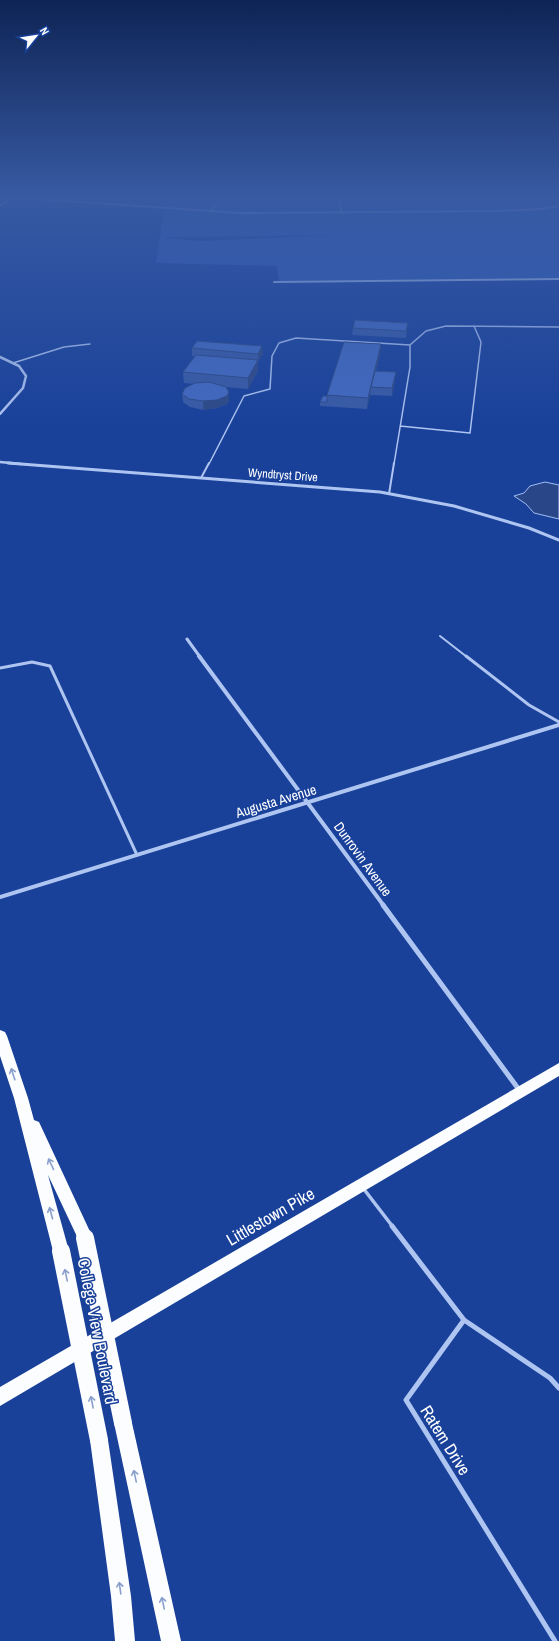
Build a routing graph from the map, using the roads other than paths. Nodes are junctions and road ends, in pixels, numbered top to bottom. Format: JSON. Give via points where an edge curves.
{"nodes":[{"id":1,"x":559,"y":279,"type":"edge"},
{"id":2,"x":274,"y":282,"type":"dead end"},
{"id":3,"x":474,"y":326,"type":"junction"},
{"id":4,"x":559,"y":326,"type":"edge"},
{"id":5,"x":90,"y":344,"type":"dead end"},
{"id":6,"x":410,"y":345,"type":"junction"},
{"id":7,"x":0,"y":358,"type":"edge"},
{"id":8,"x":13,"y":362,"type":"junction"},
{"id":9,"x":0,"y":414,"type":"edge"},
{"id":10,"x":400,"y":426,"type":"junction"},
{"id":11,"x":0,"y":462,"type":"edge"},
{"id":12,"x":201,"y":478,"type":"junction"},
{"id":13,"x":389,"y":494,"type":"junction"},
{"id":14,"x":559,"y":540,"type":"edge"},
{"id":15,"x":440,"y":636,"type":"dead end"},
{"id":16,"x":187,"y":639,"type":"dead end"},
{"id":17,"x":0,"y":668,"type":"edge"},
{"id":18,"x":559,"y":723,"type":"edge"},
{"id":19,"x":308,"y":802,"type":"junction"},
{"id":20,"x":137,"y":855,"type":"junction"},
{"id":21,"x":0,"y":897,"type":"edge"},
{"id":22,"x":0,"y":1036,"type":"edge"},
{"id":23,"x":559,"y":1069,"type":"edge"},
{"id":24,"x":520,"y":1092,"type":"junction"},
{"id":25,"x":21,"y":1098,"type":"junction"},
{"id":26,"x":361,"y":1185,"type":"junction"},
{"id":27,"x":464,"y":1320,"type":"junction"},
{"id":28,"x":559,"y":1388,"type":"edge"},
{"id":29,"x":0,"y":1397,"type":"edge"},
{"id":30,"x":125,"y":1641,"type":"edge"},
{"id":31,"x":171,"y":1641,"type":"edge"},
{"id":32,"x":555,"y":1641,"type":"edge"}],
"edges":[{"from":1,"to":2,"type":"street"},
{"from":3,"to":4,"type":"lane"},
{"from":3,"to":6,"type":"lane","via":[[432,328]]},
{"from":3,"to":10,"type":"lane","via":[[481,342],[470,432]]},
{"from":5,"to":8,"type":"lane","via":[[64,347]]},
{"from":6,"to":10,"type":"lane","via":[[410,367]]},
{"from":6,"to":12,"type":"lane","via":[[296,338],[279,343],[272,356],[270,389],[244,396]]},
{"from":7,"to":8,"type":"street"},
{"from":8,"to":9,"type":"street","via":[[23,369],[26,376],[23,388]]},
{"from":10,"to":13,"type":"lane"},
{"from":11,"to":12,"type":"street","name":"Wyndtryst Drive"},
{"from":12,"to":13,"type":"street","name":"Wyndtryst Drive"},
{"from":13,"to":14,"type":"street","name":"Wyndtryst Drive","via":[[454,506],[529,528]]},
{"from":15,"to":18,"type":"lane","via":[[529,705]]},
{"from":16,"to":19,"type":"street","name":"Dunrovin Avenue"},
{"from":17,"to":20,"type":"lane","via":[[32,662],[50,666]]},
{"from":18,"to":19,"type":"street","name":"Augusta Avenue"},
{"from":19,"to":20,"type":"street","name":"Augusta Avenue"},
{"from":19,"to":24,"type":"street","name":"Dunrovin Avenue"},
{"from":20,"to":21,"type":"street","name":"Augusta Avenue"},
{"from":25,"to":22,"type":"highway","name":"College View Boulevard","one_way":true},
{"from":23,"to":24,"type":"highway","name":"Littlestown Pike"},
{"from":24,"to":26,"type":"highway","name":"Littlestown Pike"},
{"from":30,"to":25,"type":"highway","name":"College View Boulevard","one_way":true,"bridge":true,"via":[[99,1440],[61,1251]]},
{"from":31,"to":25,"type":"highway","one_way":true,"bridge":true,"via":[[85,1238]]},
{"from":26,"to":27,"type":"lane"},
{"from":26,"to":29,"type":"highway","name":"Littlestown Pike"},
{"from":27,"to":28,"type":"lane","via":[[550,1378]]},
{"from":27,"to":32,"type":"lane","name":"Ratem Drive","via":[[406,1400]]}]}
